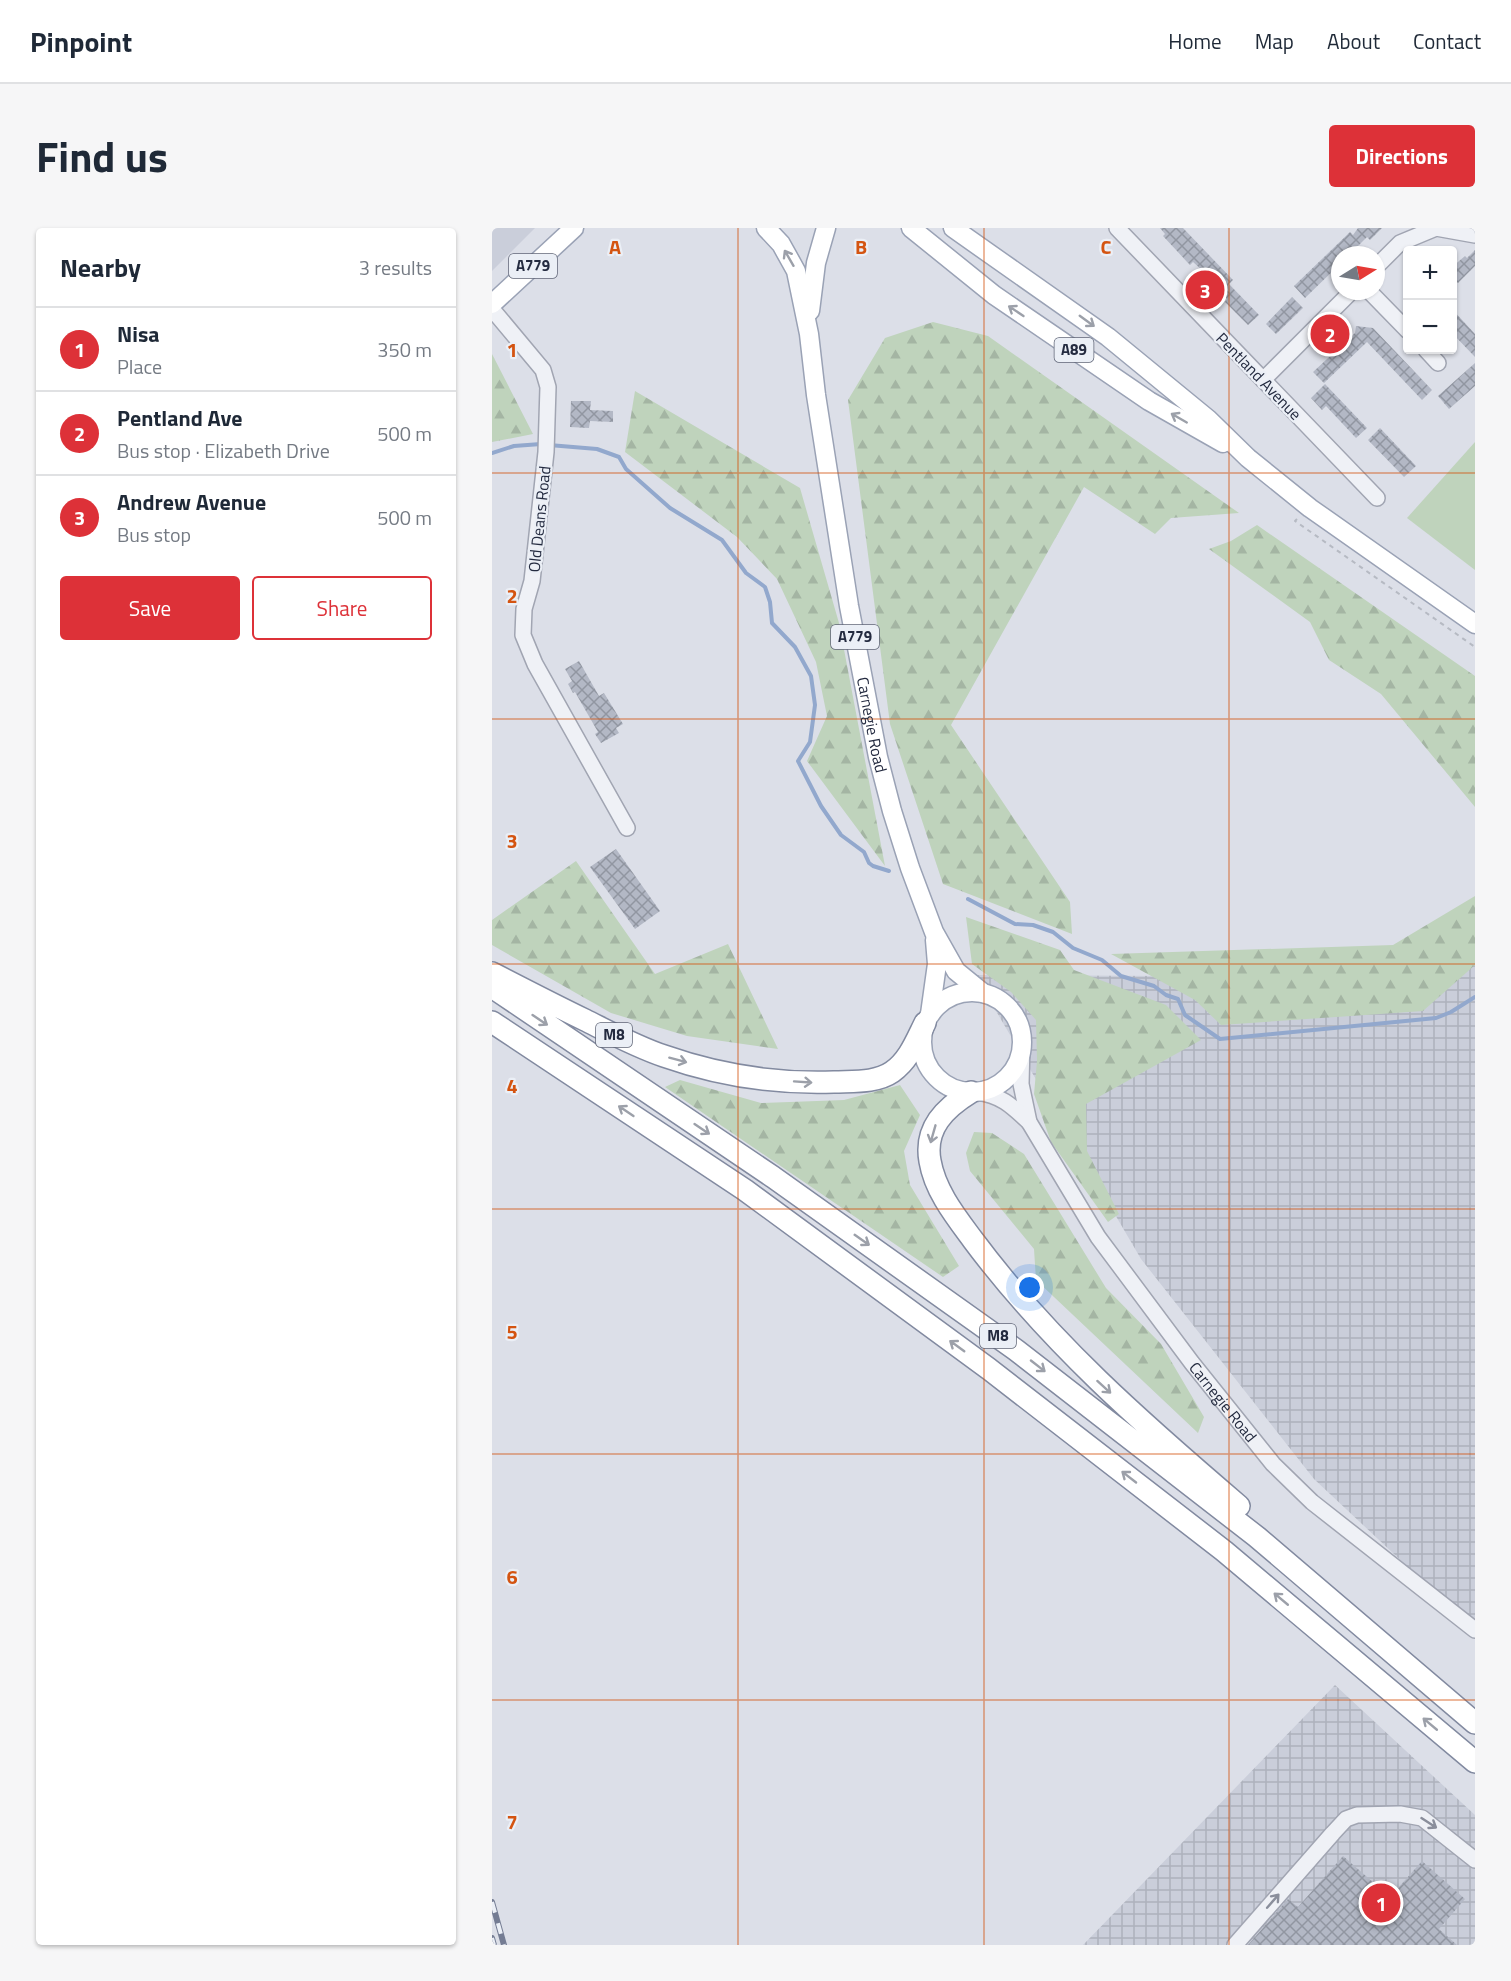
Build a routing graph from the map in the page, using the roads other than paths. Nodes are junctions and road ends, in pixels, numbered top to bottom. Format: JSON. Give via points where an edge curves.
{"nodes":[{"id":1,"x":574,"y":228,"type":"edge"},
{"id":2,"x":766,"y":228,"type":"edge"},
{"id":3,"x":826,"y":228,"type":"edge"},
{"id":4,"x":911,"y":228,"type":"edge"},
{"id":5,"x":953,"y":228,"type":"edge"},
{"id":6,"x":1117,"y":228,"type":"edge"},
{"id":7,"x":1475,"y":235,"type":"edge"},
{"id":8,"x":1385,"y":258,"type":"edge"},
{"id":9,"x":1343,"y":300,"type":"edge"},
{"id":10,"x":1378,"y":300,"type":"edge"},
{"id":11,"x":492,"y":304,"type":"edge"},
{"id":12,"x":492,"y":309,"type":"edge"},
{"id":13,"x":1403,"y":327,"type":"edge"},
{"id":14,"x":809,"y":334,"type":"junction"},
{"id":15,"x":1430,"y":354,"type":"edge"},
{"id":16,"x":1438,"y":363,"type":"dead end"},
{"id":17,"x":1263,"y":380,"type":"junction"},
{"id":18,"x":1248,"y":458,"type":"junction"},
{"id":19,"x":1377,"y":498,"type":"dead end"},
{"id":20,"x":1475,"y":624,"type":"edge"},
{"id":21,"x":627,"y":828,"type":"dead end"},
{"id":22,"x":934,"y":932,"type":"junction"},
{"id":23,"x":492,"y":973,"type":"edge"},
{"id":24,"x":492,"y":987,"type":"edge"},
{"id":25,"x":983,"y":993,"type":"junction"},
{"id":26,"x":927,"y":1019,"type":"junction"},
{"id":27,"x":492,"y":1022,"type":"edge"},
{"id":28,"x":1022,"y":1044,"type":"junction"},
{"id":29,"x":974,"y":1092,"type":"junction"},
{"id":30,"x":1029,"y":1122,"type":"junction"},
{"id":31,"x":1475,"y":1630,"type":"edge"},
{"id":32,"x":1475,"y":1713,"type":"edge"},
{"id":33,"x":1475,"y":1723,"type":"edge"},
{"id":34,"x":1475,"y":1762,"type":"edge"},
{"id":35,"x":1475,"y":1860,"type":"edge"},
{"id":36,"x":1235,"y":1945,"type":"edge"}],
"edges":[{"from":1,"to":11,"type":"main road","number":"A779"},
{"from":14,"to":2,"type":"main road","name":"Carnegie Road","number":"A779","one_way":true,"via":[[796,271],[781,244]]},
{"from":3,"to":14,"type":"main road","name":"Carnegie Road","number":"A779","via":[[816,262]]},
{"from":18,"to":4,"type":"main road","number":"A89","one_way":true,"via":[[1149,401],[1003,302]]},
{"from":5,"to":18,"type":"main road","number":"A89","one_way":true,"via":[[1108,337],[1208,419]]},
{"from":6,"to":17,"type":"street","name":"Pentland Avenue"},
{"from":7,"to":8,"type":"street","via":[[1436,228],[1400,243]]},
{"from":9,"to":17,"type":"street"},
{"from":10,"to":13,"type":"street"},
{"from":12,"to":21,"type":"street","name":"Old Deans Road","via":[[543,369],[548,387],[547,446],[532,581],[524,609],[524,635],[535,664]]},
{"from":14,"to":22,"type":"main road","name":"Carnegie Road","number":"A779","via":[[849,606],[878,757],[910,868]]},
{"from":15,"to":16,"type":"street"},
{"from":17,"to":19,"type":"street","name":"Pentland Avenue"},
{"from":18,"to":20,"type":"main road","number":"A89","via":[[1310,508]]},
{"from":22,"to":25,"type":"main road","name":"Carnegie Road","number":"A779","via":[[956,971]]},
{"from":22,"to":26,"type":"main road","name":"Carnegie Road","number":"A779","via":[[937,964]]},
{"from":23,"to":26,"type":"highway","number":"M8","one_way":true,"via":[[663,1056],[745,1077],[816,1083],[879,1078],[903,1062]]},
{"from":24,"to":33,"type":"highway","number":"M8","one_way":true,"via":[[773,1177],[1016,1350],[1257,1537]]},
{"from":25,"to":26,"type":"main road","via":[[959,993],[943,1001]]},
{"from":25,"to":28,"type":"main road","number":"A779","via":[[1012,1012],[1020,1027]]},
{"from":26,"to":29,"type":"main road","number":"A779","via":[[921,1039],[930,1070],[955,1089]]},
{"from":34,"to":27,"type":"highway","number":"M8","one_way":true,"via":[[1224,1551],[989,1369],[745,1190]]},
{"from":28,"to":29,"type":"main road","via":[[1016,1064],[1003,1081],[991,1089]]},
{"from":28,"to":30,"type":"street","name":"Carnegie Road","via":[[1021,1084]]},
{"from":29,"to":30,"type":"street","name":"Carnegie Road","via":[[997,1096]]},
{"from":29,"to":32,"type":"highway","number":"M8","one_way":true,"via":[[952,1103],[934,1126],[930,1160],[944,1197],[1002,1278],[1098,1382]]},
{"from":30,"to":31,"type":"street","name":"Carnegie Road","via":[[1098,1237],[1192,1364],[1273,1464],[1312,1502]]},
{"from":36,"to":35,"type":"street","one_way":true,"via":[[1346,1819],[1357,1815],[1422,1818]]}]}
